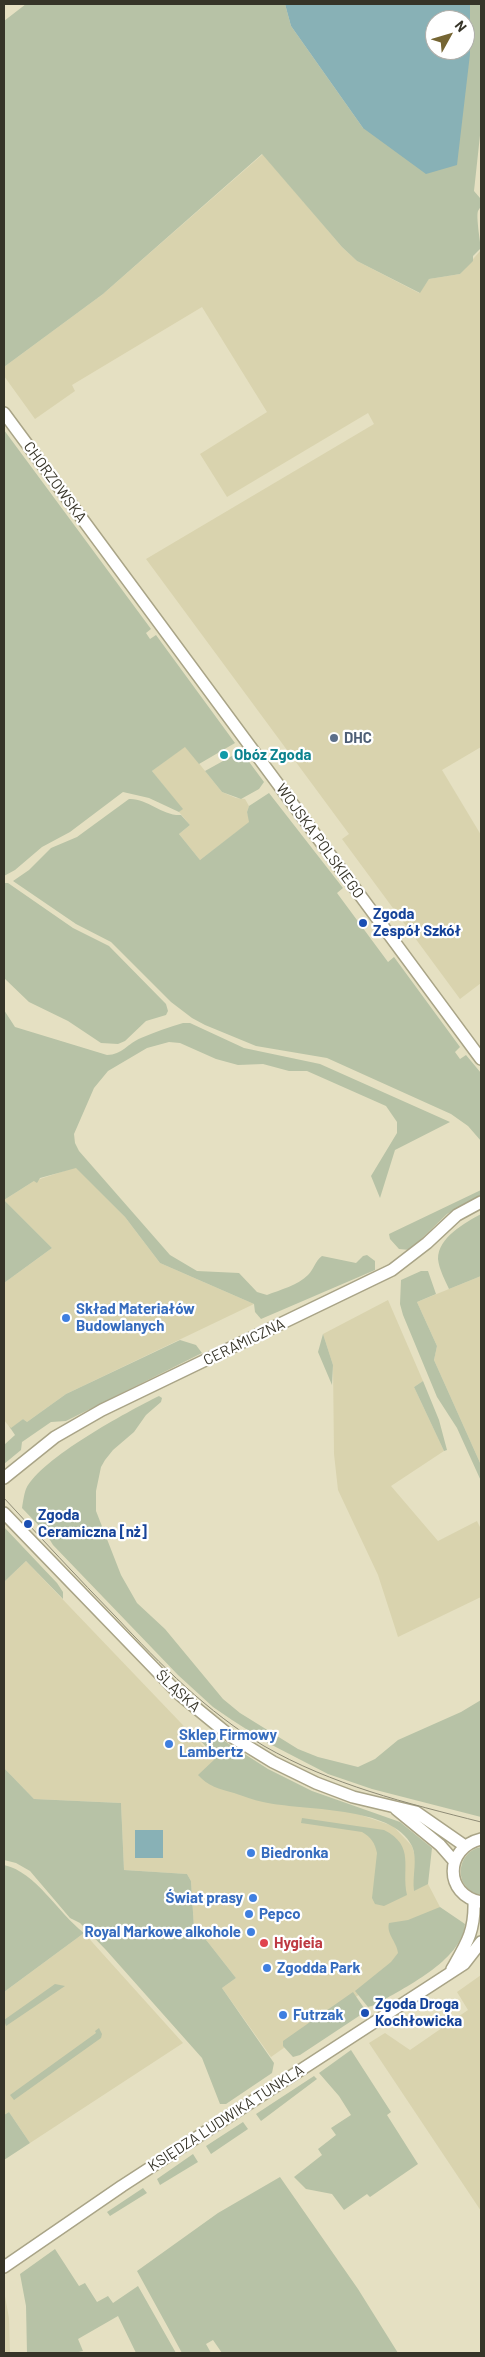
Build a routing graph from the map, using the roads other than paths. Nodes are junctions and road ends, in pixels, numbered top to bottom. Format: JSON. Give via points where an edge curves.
{"nodes":[{"id":1,"x":4,"y":413,"type":"edge"},
{"id":2,"x":106,"y":552,"type":"joint"},
{"id":3,"x":481,"y":1059,"type":"edge"},
{"id":4,"x":481,"y":1202,"type":"edge"},
{"id":5,"x":4,"y":1478,"type":"edge"},
{"id":6,"x":4,"y":1513,"type":"edge"},
{"id":7,"x":395,"y":1808,"type":"junction"},
{"id":8,"x":481,"y":1839,"type":"edge"},
{"id":9,"x":465,"y":1846,"type":"junction"},
{"id":10,"x":454,"y":1861,"type":"junction"},
{"id":11,"x":478,"y":1902,"type":"edge"},
{"id":12,"x":481,"y":1942,"type":"edge"},
{"id":13,"x":450,"y":1973,"type":"junction"},
{"id":14,"x":4,"y":2267,"type":"edge"}],
"edges":[{"from":1,"to":2,"type":"street","name":"CHORZOWSKA"},
{"from":2,"to":3,"type":"street","name":"WOJSKA POLSKIEGO"},
{"from":4,"to":5,"type":"street","name":"CERAMICZNA","via":[[457,1215],[392,1270],[102,1410],[56,1437]]},
{"from":6,"to":7,"type":"street","name":"ŚLĄSKA","via":[[154,1669],[211,1721],[273,1762],[353,1797]]},
{"from":7,"to":9,"type":"street","name":"ŚLĄSKA","via":[[416,1812]]},
{"from":7,"to":10,"type":"street","name":"ŚLĄSKA","via":[[440,1845]]},
{"from":8,"to":9,"type":"street"},
{"from":9,"to":10,"type":"street"},
{"from":10,"to":11,"type":"street","via":[[456,1885]]},
{"from":11,"to":13,"type":"street","name":"KSIĘDZA LUDWIKA TUNKLA","via":[[470,1935]]},
{"from":12,"to":13,"type":"street","name":"KSIĘDZA LUDWIKA TUNKLA","via":[[464,1964]]},
{"from":13,"to":14,"type":"street","name":"KSIĘDZA LUDWIKA TUNKLA","via":[[122,2186]]}]}
